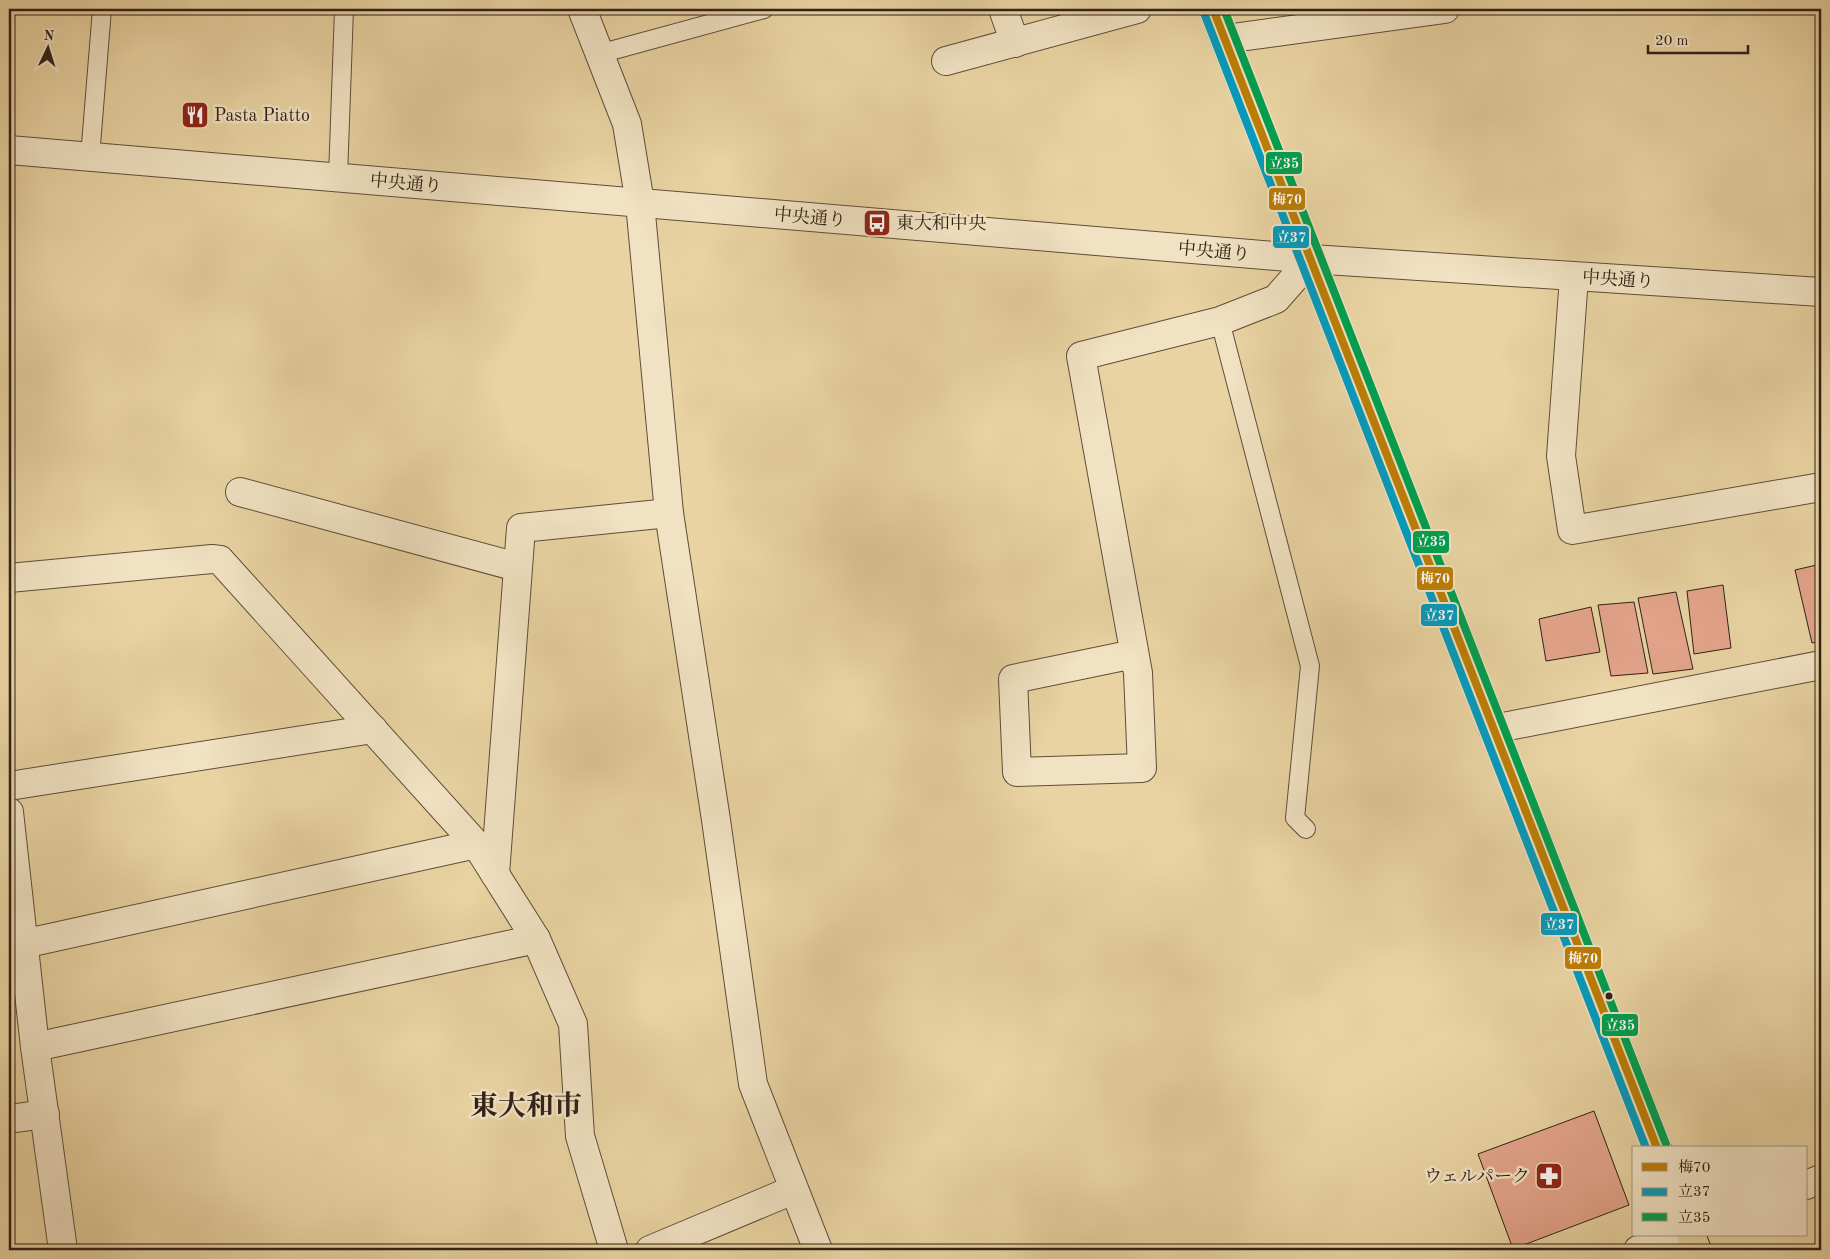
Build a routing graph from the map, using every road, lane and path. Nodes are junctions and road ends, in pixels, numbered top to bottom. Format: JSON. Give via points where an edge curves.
{"nodes":[{"id":1,"x":102,"y":9,"type":"edge"},
{"id":2,"x":344,"y":9,"type":"edge"},
{"id":3,"x":582,"y":9,"type":"edge"},
{"id":4,"x":764,"y":9,"type":"edge"},
{"id":5,"x":1002,"y":9,"type":"edge"},
{"id":6,"x":1137,"y":9,"type":"edge"},
{"id":7,"x":1213,"y":9,"type":"edge"},
{"id":8,"x":1445,"y":9,"type":"edge"},
{"id":9,"x":1225,"y":39,"type":"junction"},
{"id":10,"x":1015,"y":43,"type":"junction"},
{"id":11,"x":599,"y":54,"type":"junction"},
{"id":12,"x":946,"y":61,"type":"dead end"},
{"id":13,"x":9,"y":150,"type":"edge"},
{"id":14,"x":90,"y":157,"type":"junction"},
{"id":15,"x":338,"y":177,"type":"junction"},
{"id":16,"x":640,"y":204,"type":"junction"},
{"id":17,"x":1311,"y":259,"type":"junction"},
{"id":18,"x":1574,"y":277,"type":"junction"},
{"id":19,"x":1821,"y":292,"type":"edge"},
{"id":20,"x":1220,"y":321,"type":"junction"},
{"id":21,"x":1821,"y":487,"type":"edge"},
{"id":22,"x":240,"y":492,"type":"dead end"},
{"id":23,"x":669,"y":513,"type":"junction"},
{"id":24,"x":517,"y":567,"type":"junction"},
{"id":25,"x":9,"y":578,"type":"edge"},
{"id":26,"x":1134,"y":654,"type":"junction"},
{"id":27,"x":1821,"y":665,"type":"edge"},
{"id":28,"x":374,"y":729,"type":"junction"},
{"id":29,"x":1493,"y":729,"type":"junction"},
{"id":30,"x":9,"y":786,"type":"edge"},
{"id":31,"x":9,"y":812,"type":"edge"},
{"id":32,"x":1306,"y":829,"type":"dead end"},
{"id":33,"x":476,"y":844,"type":"junction"},
{"id":34,"x":496,"y":874,"type":"junction"},
{"id":35,"x":536,"y":939,"type":"junction"},
{"id":36,"x":16,"y":945,"type":"edge"},
{"id":37,"x":36,"y":1048,"type":"junction"},
{"id":38,"x":44,"y":1114,"type":"junction"},
{"id":39,"x":9,"y":1119,"type":"edge"},
{"id":40,"x":1655,"y":1146,"type":"edge"},
{"id":41,"x":1821,"y":1179,"type":"edge"},
{"id":42,"x":1808,"y":1184,"type":"edge"},
{"id":43,"x":793,"y":1190,"type":"junction"},
{"id":44,"x":1674,"y":1236,"type":"edge"},
{"id":45,"x":1690,"y":1236,"type":"edge"},
{"id":46,"x":658,"y":1249,"type":"edge"},
{"id":47,"x":63,"y":1250,"type":"edge"},
{"id":48,"x":614,"y":1250,"type":"edge"},
{"id":49,"x":818,"y":1250,"type":"edge"},
{"id":50,"x":1638,"y":1250,"type":"edge"},
{"id":51,"x":1697,"y":1250,"type":"edge"}],
"edges":[{"from":1,"to":14,"type":"lane"},
{"from":2,"to":15,"type":"lane"},
{"from":3,"to":11,"type":"street"},
{"from":4,"to":11,"type":"lane"},
{"from":5,"to":10,"type":"street"},
{"from":6,"to":10,"type":"street"},
{"from":7,"to":9,"type":"main road"},
{"from":8,"to":9,"type":"street"},
{"from":9,"to":17,"type":"main road"},
{"from":10,"to":12,"type":"street"},
{"from":11,"to":16,"type":"street","via":[[627,124]]},
{"from":13,"to":14,"type":"street","name":"中央通り"},
{"from":14,"to":15,"type":"street","name":"中央通り"},
{"from":15,"to":16,"type":"street","name":"中央通り"},
{"from":16,"to":17,"type":"street","name":"中央通り"},
{"from":16,"to":23,"type":"street"},
{"from":17,"to":18,"type":"street","name":"中央通り"},
{"from":17,"to":20,"type":"street","via":[[1276,299]]},
{"from":17,"to":29,"type":"main road"},
{"from":18,"to":19,"type":"street","name":"中央通り"},
{"from":18,"to":21,"type":"street","via":[[1561,456],[1572,530]]},
{"from":20,"to":26,"type":"street","via":[[1081,356]]},
{"from":20,"to":32,"type":"lane","via":[[1310,666],[1295,818]]},
{"from":22,"to":24,"type":"street"},
{"from":23,"to":24,"type":"street","via":[[520,528]]},
{"from":23,"to":43,"type":"street","via":[[753,1084]]},
{"from":24,"to":34,"type":"street"},
{"from":25,"to":28,"type":"street","via":[[220,560]]},
{"from":26,"to":26,"type":"street","via":[[1013,679],[1017,772],[1142,768],[1138,673]]},
{"from":27,"to":29,"type":"street"},
{"from":28,"to":30,"type":"street"},
{"from":28,"to":33,"type":"street"},
{"from":29,"to":40,"type":"main road"},
{"from":31,"to":36,"type":"street"},
{"from":33,"to":34,"type":"street"},
{"from":33,"to":36,"type":"street"},
{"from":34,"to":35,"type":"street"},
{"from":35,"to":37,"type":"street"},
{"from":35,"to":48,"type":"street","via":[[573,1024],[580,1136]]},
{"from":36,"to":37,"type":"street"},
{"from":37,"to":38,"type":"street"},
{"from":38,"to":39,"type":"street"},
{"from":38,"to":47,"type":"street"},
{"from":41,"to":42,"type":"street"},
{"from":43,"to":46,"type":"street"},
{"from":43,"to":49,"type":"street"},
{"from":44,"to":50,"type":"street"},
{"from":45,"to":51,"type":"main road"}]}
